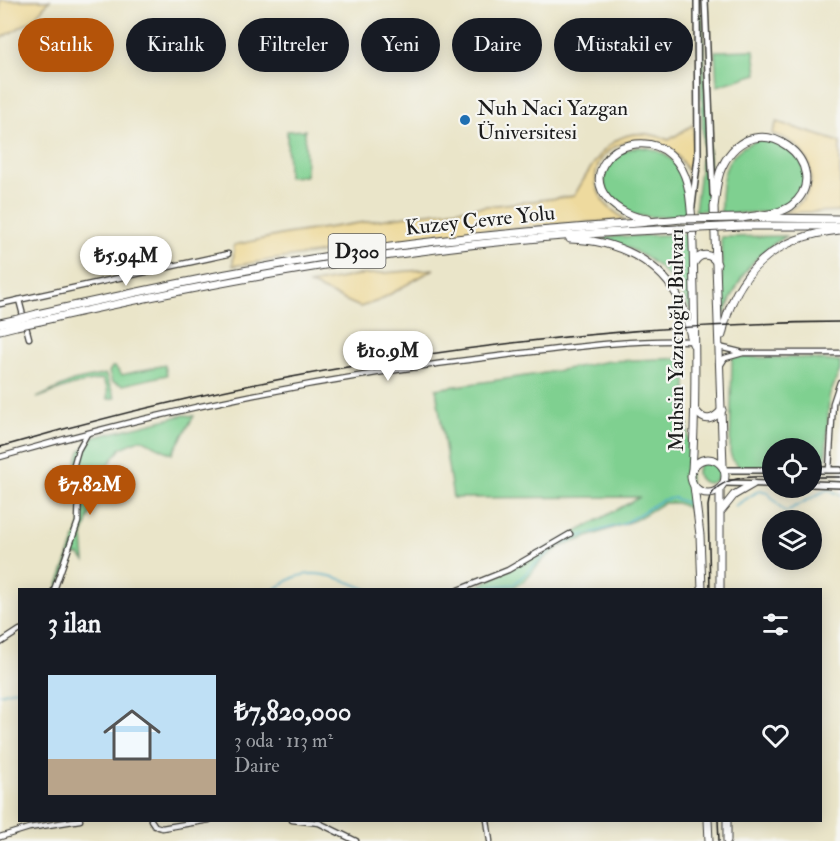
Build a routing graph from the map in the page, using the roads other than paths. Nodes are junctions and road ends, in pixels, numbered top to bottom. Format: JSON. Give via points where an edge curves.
{"nodes":[{"id":1,"x":697,"y":0,"type":"edge"},
{"id":2,"x":705,"y":0,"type":"edge"},
{"id":3,"x":714,"y":207,"type":"junction"},
{"id":4,"x":692,"y":210,"type":"junction"},
{"id":5,"x":742,"y":218,"type":"junction"},
{"id":6,"x":681,"y":219,"type":"junction"},
{"id":7,"x":840,"y":219,"type":"edge"},
{"id":8,"x":840,"y":226,"type":"edge"},
{"id":9,"x":840,"y":230,"type":"edge"},
{"id":10,"x":493,"y":242,"type":"junction"},
{"id":11,"x":228,"y":254,"type":"dead end"},
{"id":12,"x":717,"y":264,"type":"junction"},
{"id":13,"x":693,"y":266,"type":"junction"},
{"id":14,"x":19,"y":300,"type":"junction"},
{"id":15,"x":0,"y":304,"type":"edge"},
{"id":16,"x":38,"y":317,"type":"junction"},
{"id":17,"x":0,"y":323,"type":"edge"},
{"id":18,"x":15,"y":323,"type":"junction"},
{"id":19,"x":0,"y":330,"type":"edge"},
{"id":20,"x":29,"y":338,"type":"dead end"},
{"id":21,"x":692,"y":341,"type":"junction"},
{"id":22,"x":719,"y":346,"type":"junction"},
{"id":23,"x":840,"y":352,"type":"edge"},
{"id":24,"x":695,"y":353,"type":"junction"},
{"id":25,"x":743,"y":353,"type":"junction"},
{"id":26,"x":720,"y":366,"type":"junction"},
{"id":27,"x":840,"y":382,"type":"edge"},
{"id":28,"x":834,"y":397,"type":"junction"},
{"id":29,"x":840,"y":400,"type":"edge"},
{"id":30,"x":722,"y":410,"type":"junction"},
{"id":31,"x":696,"y":411,"type":"junction"},
{"id":32,"x":87,"y":434,"type":"junction"},
{"id":33,"x":0,"y":457,"type":"edge"},
{"id":34,"x":724,"y":468,"type":"junction"},
{"id":35,"x":692,"y":470,"type":"junction"},
{"id":36,"x":762,"y":470,"type":"edge"},
{"id":37,"x":822,"y":470,"type":"edge"},
{"id":38,"x":829,"y":470,"type":"junction"},
{"id":39,"x":840,"y":470,"type":"edge"},
{"id":40,"x":753,"y":484,"type":"junction"},
{"id":41,"x":762,"y":484,"type":"edge"},
{"id":42,"x":822,"y":484,"type":"edge"},
{"id":43,"x":840,"y":485,"type":"edge"},
{"id":44,"x":694,"y":486,"type":"junction"},
{"id":45,"x":723,"y":486,"type":"junction"},
{"id":46,"x":722,"y":510,"type":"junction"},
{"id":47,"x":570,"y":534,"type":"dead end"},
{"id":48,"x":55,"y":588,"type":"edge"},
{"id":49,"x":463,"y":588,"type":"edge"},
{"id":50,"x":702,"y":588,"type":"edge"},
{"id":51,"x":720,"y":588,"type":"edge"},
{"id":52,"x":18,"y":631,"type":"edge"},
{"id":53,"x":0,"y":643,"type":"edge"},
{"id":54,"x":67,"y":822,"type":"edge"},
{"id":55,"x":152,"y":822,"type":"edge"},
{"id":56,"x":197,"y":822,"type":"edge"},
{"id":57,"x":306,"y":822,"type":"edge"},
{"id":58,"x":487,"y":822,"type":"edge"},
{"id":59,"x":708,"y":822,"type":"edge"},
{"id":60,"x":727,"y":822,"type":"edge"},
{"id":61,"x":0,"y":837,"type":"edge"},
{"id":62,"x":356,"y":841,"type":"edge"},
{"id":63,"x":490,"y":841,"type":"edge"},
{"id":64,"x":709,"y":841,"type":"edge"},
{"id":65,"x":727,"y":841,"type":"edge"}],
"edges":[{"from":1,"to":4,"type":"street","via":[[698,157]]},
{"from":2,"to":3,"type":"street"},
{"from":3,"to":5,"type":"highway","name":"Muhsin Yazıcıoğlu Bulvarı","via":[[721,169],[737,146],[765,137],[790,144],[802,154],[808,169],[803,194],[782,211]]},
{"from":3,"to":12,"type":"highway","name":"Muhsin Yazıcıoğlu Bulvarı"},
{"from":4,"to":6,"type":"highway","name":"Muhsin Yazıcıoğlu Bulvarı","via":[[684,171],[663,148],[633,145],[606,159],[601,186],[610,204],[644,219]]},
{"from":4,"to":13,"type":"highway","name":"Muhsin Yazıcıoğlu Bulvarı"},
{"from":5,"to":6,"type":"highway","number":"D300","bridge":true},
{"from":5,"to":7,"type":"highway","number":"D300"},
{"from":6,"to":16,"type":"highway","name":"Kuzey Çevre Yolu","number":"D300","via":[[507,233],[347,253],[232,272]]},
{"from":8,"to":10,"type":"highway","name":"Kuzey Çevre Yolu","number":"D300","bridge":true,"via":[[614,231]]},
{"from":9,"to":22,"type":"highway","via":[[812,234],[789,243],[754,267],[736,294]]},
{"from":10,"to":16,"type":"highway","name":"Kuzey Çevre Yolu","number":"D300","via":[[243,277]]},
{"from":10,"to":21,"type":"highway","via":[[586,239],[630,252],[650,264],[672,288],[682,306]]},
{"from":11,"to":14,"type":"street"},
{"from":12,"to":13,"type":"highway","via":[[706,255]]},
{"from":12,"to":22,"type":"highway","name":"Muhsin Yazıcıoğlu Bulvarı"},
{"from":13,"to":24,"type":"highway","name":"Muhsin Yazıcıoğlu Bulvarı"},
{"from":14,"to":15,"type":"street"},
{"from":14,"to":20,"type":"street"},
{"from":16,"to":18,"type":"highway","number":"D300","bridge":true},
{"from":17,"to":18,"type":"highway","number":"D300"},
{"from":18,"to":19,"type":"highway","number":"D300"},
{"from":21,"to":24,"type":"highway"},
{"from":21,"to":32,"type":"street","via":[[570,348],[395,369],[245,396]]},
{"from":22,"to":25,"type":"street"},
{"from":22,"to":26,"type":"highway","name":"Muhsin Yazıcıoğlu Bulvarı"},
{"from":23,"to":25,"type":"street"},
{"from":24,"to":31,"type":"highway","name":"Muhsin Yazıcıoğlu Bulvarı"},
{"from":25,"to":26,"type":"street","via":[[725,358]]},
{"from":26,"to":30,"type":"highway","name":"Muhsin Yazıcıoğlu Bulvarı"},
{"from":27,"to":28,"type":"street"},
{"from":28,"to":29,"type":"street"},
{"from":28,"to":38,"type":"street"},
{"from":30,"to":31,"type":"highway","via":[[709,420]]},
{"from":30,"to":34,"type":"highway","name":"Muhsin Yazıcıoğlu Bulvarı"},
{"from":31,"to":35,"type":"highway","name":"Muhsin Yazıcıoğlu Bulvarı"},
{"from":32,"to":33,"type":"street"},
{"from":32,"to":48,"type":"street","via":[[74,464],[80,489],[78,522]]},
{"from":34,"to":35,"type":"highway","via":[[715,460],[705,459]]},
{"from":34,"to":36,"type":"street"},
{"from":34,"to":45,"type":"highway"},
{"from":35,"to":44,"type":"highway"},
{"from":37,"to":38,"type":"street"},
{"from":38,"to":39,"type":"street"},
{"from":40,"to":41,"type":"street"},
{"from":40,"to":45,"type":"street"},
{"from":40,"to":46,"type":"highway","via":[[734,495]]},
{"from":42,"to":43,"type":"street"},
{"from":44,"to":45,"type":"highway","via":[[708,494]]},
{"from":44,"to":50,"type":"highway"},
{"from":45,"to":46,"type":"highway"},
{"from":46,"to":51,"type":"highway"},
{"from":47,"to":49,"type":"street","via":[[508,570]]},
{"from":52,"to":53,"type":"street"},
{"from":54,"to":61,"type":"street"},
{"from":55,"to":56,"type":"street","via":[[162,828]]},
{"from":57,"to":62,"type":"street"},
{"from":58,"to":63,"type":"street"},
{"from":59,"to":64,"type":"highway"},
{"from":60,"to":65,"type":"highway"}]}
